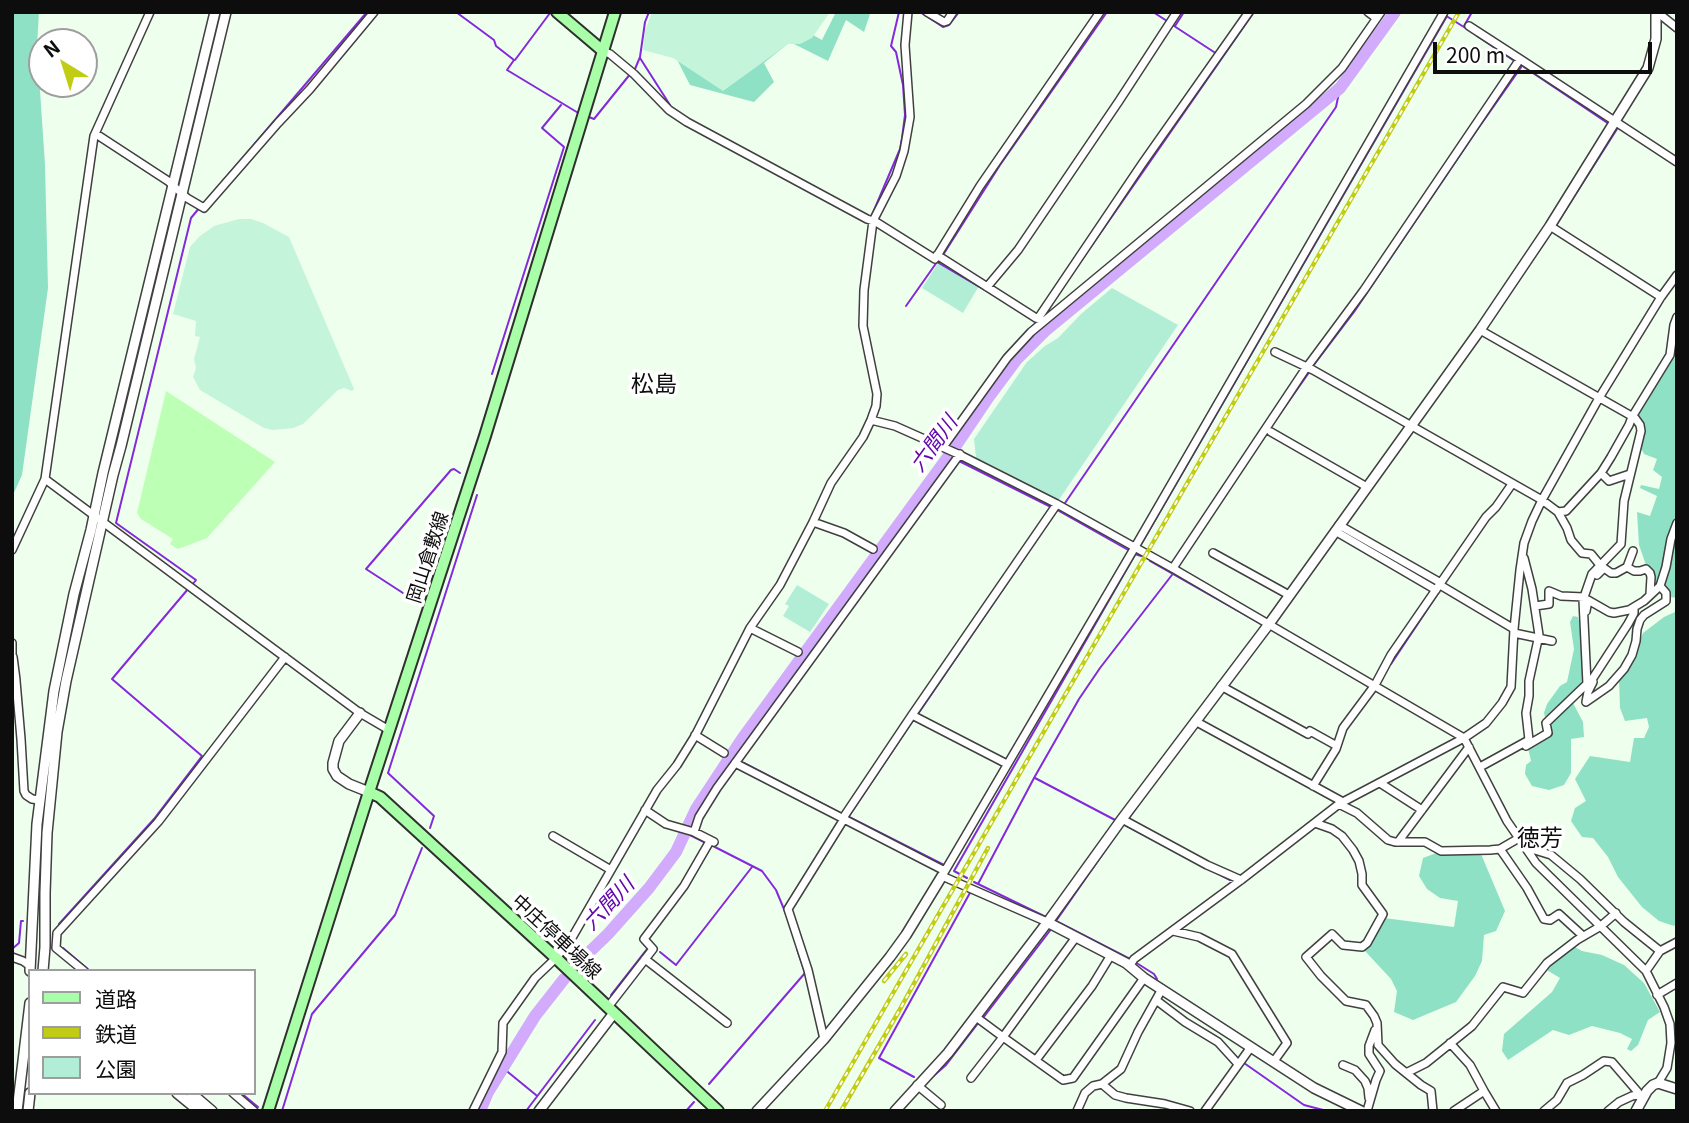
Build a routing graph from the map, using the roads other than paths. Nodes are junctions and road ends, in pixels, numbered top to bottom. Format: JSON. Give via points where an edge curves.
{"nodes":[{"id":1,"x":150,"y":12,"type":"edge"},
{"id":2,"x":215,"y":12,"type":"edge"},
{"id":3,"x":226,"y":12,"type":"edge"},
{"id":4,"x":374,"y":12,"type":"edge"},
{"id":5,"x":557,"y":12,"type":"edge"},
{"id":6,"x":615,"y":12,"type":"edge"},
{"id":7,"x":908,"y":12,"type":"edge"},
{"id":8,"x":927,"y":12,"type":"edge"},
{"id":9,"x":953,"y":12,"type":"edge"},
{"id":10,"x":1100,"y":12,"type":"edge"},
{"id":11,"x":1177,"y":12,"type":"edge"},
{"id":12,"x":1249,"y":12,"type":"edge"},
{"id":13,"x":1368,"y":12,"type":"edge"},
{"id":14,"x":1656,"y":12,"type":"edge"},
{"id":15,"x":1378,"y":15,"type":"edge"},
{"id":16,"x":1443,"y":15,"type":"edge"},
{"id":17,"x":1469,"y":26,"type":"dead end"},
{"id":18,"x":1677,"y":28,"type":"edge"},
{"id":19,"x":603,"y":51,"type":"junction"},
{"id":20,"x":1518,"y":62,"type":"junction"},
{"id":21,"x":1614,"y":125,"type":"junction"},
{"id":22,"x":96,"y":134,"type":"junction"},
{"id":23,"x":1677,"y":162,"type":"edge"},
{"id":24,"x":173,"y":186,"type":"junction"},
{"id":25,"x":182,"y":193,"type":"junction"},
{"id":26,"x":873,"y":221,"type":"junction"},
{"id":27,"x":1553,"y":228,"type":"junction"},
{"id":28,"x":940,"y":257,"type":"junction"},
{"id":29,"x":1676,"y":276,"type":"edge"},
{"id":30,"x":988,"y":287,"type":"junction"},
{"id":31,"x":1661,"y":297,"type":"junction"},
{"id":32,"x":1677,"y":317,"type":"edge"},
{"id":33,"x":1040,"y":321,"type":"junction"},
{"id":34,"x":1482,"y":332,"type":"junction"},
{"id":35,"x":1275,"y":352,"type":"dead end"},
{"id":36,"x":1310,"y":369,"type":"junction"},
{"id":37,"x":1599,"y":398,"type":"junction"},
{"id":38,"x":1632,"y":417,"type":"junction"},
{"id":39,"x":871,"y":420,"type":"junction"},
{"id":40,"x":1414,"y":428,"type":"junction"},
{"id":41,"x":1271,"y":432,"type":"dead end"},
{"id":42,"x":944,"y":448,"type":"junction"},
{"id":43,"x":957,"y":457,"type":"junction"},
{"id":44,"x":1601,"y":473,"type":"junction"},
{"id":45,"x":1630,"y":474,"type":"junction"},
{"id":46,"x":45,"y":479,"type":"junction"},
{"id":47,"x":1512,"y":484,"type":"junction"},
{"id":48,"x":1367,"y":487,"type":"junction"},
{"id":49,"x":1542,"y":500,"type":"junction"},
{"id":50,"x":1058,"y":507,"type":"junction"},
{"id":51,"x":1558,"y":512,"type":"junction"},
{"id":52,"x":94,"y":515,"type":"junction"},
{"id":53,"x":103,"y":522,"type":"junction"},
{"id":54,"x":813,"y":523,"type":"junction"},
{"id":55,"x":1677,"y":523,"type":"edge"},
{"id":56,"x":1340,"y":530,"type":"junction"},
{"id":57,"x":873,"y":549,"type":"dead end"},
{"id":58,"x":12,"y":550,"type":"edge"},
{"id":59,"x":1135,"y":550,"type":"junction"},
{"id":60,"x":1633,"y":551,"type":"dead end"},
{"id":61,"x":1213,"y":553,"type":"dead end"},
{"id":62,"x":1523,"y":554,"type":"junction"},
{"id":63,"x":1600,"y":565,"type":"junction"},
{"id":64,"x":1627,"y":567,"type":"junction"},
{"id":65,"x":1175,"y":570,"type":"junction"},
{"id":66,"x":1588,"y":582,"type":"junction"},
{"id":67,"x":1439,"y":586,"type":"junction"},
{"id":68,"x":1660,"y":586,"type":"junction"},
{"id":69,"x":1650,"y":594,"type":"junction"},
{"id":70,"x":1289,"y":595,"type":"junction"},
{"id":71,"x":1584,"y":597,"type":"junction"},
{"id":72,"x":1535,"y":606,"type":"junction"},
{"id":73,"x":1634,"y":607,"type":"junction"},
{"id":74,"x":1583,"y":612,"type":"junction"},
{"id":75,"x":1269,"y":624,"type":"junction"},
{"id":76,"x":750,"y":628,"type":"junction"},
{"id":77,"x":1514,"y":631,"type":"junction"},
{"id":78,"x":1538,"y":638,"type":"junction"},
{"id":79,"x":1552,"y":641,"type":"dead end"},
{"id":80,"x":12,"y":643,"type":"edge"},
{"id":81,"x":798,"y":652,"type":"dead end"},
{"id":82,"x":285,"y":657,"type":"junction"},
{"id":83,"x":13,"y":659,"type":"edge"},
{"id":84,"x":14,"y":679,"type":"edge"},
{"id":85,"x":1590,"y":681,"type":"junction"},
{"id":86,"x":1375,"y":685,"type":"junction"},
{"id":87,"x":1224,"y":687,"type":"junction"},
{"id":88,"x":360,"y":713,"type":"junction"},
{"id":89,"x":914,"y":716,"type":"junction"},
{"id":90,"x":1198,"y":723,"type":"junction"},
{"id":91,"x":389,"y":730,"type":"junction"},
{"id":92,"x":695,"y":735,"type":"junction"},
{"id":93,"x":1464,"y":738,"type":"junction"},
{"id":94,"x":1337,"y":746,"type":"junction"},
{"id":95,"x":1469,"y":747,"type":"junction"},
{"id":96,"x":724,"y":753,"type":"dead end"},
{"id":97,"x":737,"y":761,"type":"junction"},
{"id":98,"x":1007,"y":764,"type":"junction"},
{"id":99,"x":1481,"y":768,"type":"junction"},
{"id":100,"x":1380,"y":783,"type":"junction"},
{"id":101,"x":1313,"y":786,"type":"junction"},
{"id":102,"x":369,"y":792,"type":"junction"},
{"id":103,"x":39,"y":800,"type":"junction"},
{"id":104,"x":1341,"y":803,"type":"junction"},
{"id":105,"x":645,"y":810,"type":"junction"},
{"id":106,"x":1422,"y":810,"type":"junction"},
{"id":107,"x":845,"y":818,"type":"junction"},
{"id":108,"x":1123,"y":821,"type":"junction"},
{"id":109,"x":1315,"y":824,"type":"junction"},
{"id":110,"x":693,"y":832,"type":"junction"},
{"id":111,"x":553,"y":836,"type":"dead end"},
{"id":112,"x":1519,"y":838,"type":"junction"},
{"id":113,"x":1398,"y":842,"type":"junction"},
{"id":114,"x":1525,"y":847,"type":"junction"},
{"id":115,"x":1500,"y":849,"type":"junction"},
{"id":116,"x":611,"y":870,"type":"junction"},
{"id":117,"x":945,"y":870,"type":"junction"},
{"id":118,"x":1241,"y":880,"type":"junction"},
{"id":119,"x":1616,"y":913,"type":"junction"},
{"id":120,"x":1051,"y":922,"type":"junction"},
{"id":121,"x":1601,"y":926,"type":"junction"},
{"id":122,"x":1173,"y":931,"type":"junction"},
{"id":123,"x":1583,"y":936,"type":"junction"},
{"id":124,"x":1076,"y":937,"type":"junction"},
{"id":125,"x":1677,"y":942,"type":"edge"},
{"id":126,"x":1660,"y":951,"type":"junction"},
{"id":127,"x":1111,"y":955,"type":"junction"},
{"id":128,"x":12,"y":957,"type":"edge"},
{"id":129,"x":556,"y":958,"type":"junction"},
{"id":130,"x":645,"y":959,"type":"junction"},
{"id":131,"x":1132,"y":962,"type":"junction"},
{"id":132,"x":32,"y":969,"type":"edge"},
{"id":133,"x":42,"y":969,"type":"edge"},
{"id":134,"x":82,"y":969,"type":"edge"},
{"id":135,"x":1646,"y":971,"type":"junction"},
{"id":136,"x":1144,"y":978,"type":"junction"},
{"id":137,"x":1677,"y":983,"type":"edge"},
{"id":138,"x":1162,"y":989,"type":"junction"},
{"id":139,"x":1657,"y":995,"type":"junction"},
{"id":140,"x":1156,"y":1000,"type":"junction"},
{"id":141,"x":611,"y":1010,"type":"junction"},
{"id":142,"x":979,"y":1019,"type":"junction"},
{"id":143,"x":28,"y":1020,"type":"edge"},
{"id":144,"x":727,"y":1023,"type":"dead end"},
{"id":145,"x":1377,"y":1023,"type":"junction"},
{"id":146,"x":1003,"y":1037,"type":"junction"},
{"id":147,"x":824,"y":1039,"type":"junction"},
{"id":148,"x":1450,"y":1043,"type":"junction"},
{"id":149,"x":1251,"y":1047,"type":"junction"},
{"id":150,"x":1036,"y":1060,"type":"junction"},
{"id":151,"x":1274,"y":1061,"type":"junction"},
{"id":152,"x":1240,"y":1062,"type":"junction"},
{"id":153,"x":1343,"y":1065,"type":"dead end"},
{"id":154,"x":1406,"y":1073,"type":"junction"},
{"id":155,"x":971,"y":1077,"type":"dead end"},
{"id":156,"x":1101,"y":1083,"type":"junction"},
{"id":157,"x":1658,"y":1083,"type":"junction"},
{"id":158,"x":918,"y":1085,"type":"junction"},
{"id":159,"x":1677,"y":1089,"type":"edge"},
{"id":160,"x":1484,"y":1091,"type":"junction"},
{"id":161,"x":179,"y":1095,"type":"edge"},
{"id":162,"x":193,"y":1095,"type":"edge"},
{"id":163,"x":235,"y":1095,"type":"edge"},
{"id":164,"x":1643,"y":1098,"type":"junction"},
{"id":165,"x":1370,"y":1102,"type":"junction"},
{"id":166,"x":942,"y":1105,"type":"dead end"},
{"id":167,"x":1436,"y":1109,"type":"edge"},
{"id":168,"x":17,"y":1111,"type":"edge"},
{"id":169,"x":199,"y":1111,"type":"edge"},
{"id":170,"x":212,"y":1111,"type":"edge"},
{"id":171,"x":254,"y":1111,"type":"edge"},
{"id":172,"x":268,"y":1111,"type":"edge"},
{"id":173,"x":473,"y":1111,"type":"edge"},
{"id":174,"x":539,"y":1111,"type":"edge"},
{"id":175,"x":718,"y":1111,"type":"edge"},
{"id":176,"x":757,"y":1111,"type":"edge"},
{"id":177,"x":895,"y":1111,"type":"edge"},
{"id":178,"x":1077,"y":1111,"type":"edge"},
{"id":179,"x":1190,"y":1111,"type":"edge"},
{"id":180,"x":1205,"y":1111,"type":"edge"},
{"id":181,"x":1362,"y":1111,"type":"edge"},
{"id":182,"x":1367,"y":1111,"type":"edge"},
{"id":183,"x":1454,"y":1111,"type":"edge"},
{"id":184,"x":1496,"y":1111,"type":"edge"},
{"id":185,"x":1544,"y":1111,"type":"edge"},
{"id":186,"x":1608,"y":1111,"type":"edge"},
{"id":187,"x":1636,"y":1111,"type":"edge"}],
"edges":[{"from":1,"to":22,"type":"street"},
{"from":2,"to":24,"type":"street"},
{"from":3,"to":25,"type":"street"},
{"from":4,"to":25,"type":"street","via":[[204,208]]},
{"from":5,"to":19,"type":"main road"},
{"from":6,"to":19,"type":"main road","name":"岡山倉敷線"},
{"from":7,"to":26,"type":"street","via":[[909,117],[904,151]]},
{"from":8,"to":9,"type":"street","via":[[944,22]]},
{"from":10,"to":28,"type":"street","via":[[980,186]]},
{"from":11,"to":30,"type":"street","via":[[1018,250]]},
{"from":12,"to":33,"type":"street","via":[[1135,174]]},
{"from":13,"to":15,"type":"street"},
{"from":14,"to":18,"type":"street"},
{"from":14,"to":21,"type":"street","via":[[1656,39],[1648,68]]},
{"from":15,"to":33,"type":"street","via":[[1342,68],[1306,104]]},
{"from":16,"to":59,"type":"street"},
{"from":17,"to":20,"type":"street"},
{"from":19,"to":26,"type":"street","via":[[633,72],[669,110]]},
{"from":19,"to":91,"type":"main road","name":"岡山倉敷線"},
{"from":20,"to":21,"type":"street"},
{"from":20,"to":36,"type":"street"},
{"from":21,"to":23,"type":"street"},
{"from":21,"to":27,"type":"street"},
{"from":22,"to":24,"type":"street"},
{"from":22,"to":46,"type":"street"},
{"from":24,"to":25,"type":"street"},
{"from":24,"to":52,"type":"street"},
{"from":25,"to":53,"type":"street"},
{"from":26,"to":28,"type":"street"},
{"from":26,"to":39,"type":"street","via":[[862,311],[877,394]]},
{"from":27,"to":31,"type":"street"},
{"from":27,"to":34,"type":"street"},
{"from":28,"to":30,"type":"street"},
{"from":29,"to":31,"type":"street"},
{"from":30,"to":33,"type":"street"},
{"from":31,"to":37,"type":"street"},
{"from":32,"to":38,"type":"street","via":[[1670,355]]},
{"from":33,"to":42,"type":"street","via":[[1007,358]]},
{"from":34,"to":37,"type":"street"},
{"from":34,"to":40,"type":"street"},
{"from":35,"to":36,"type":"street"},
{"from":36,"to":40,"type":"street"},
{"from":36,"to":65,"type":"street"},
{"from":37,"to":38,"type":"street"},
{"from":37,"to":49,"type":"street"},
{"from":38,"to":44,"type":"street"},
{"from":38,"to":45,"type":"street","via":[[1641,431]]},
{"from":39,"to":42,"type":"street"},
{"from":39,"to":54,"type":"street","via":[[831,483]]},
{"from":40,"to":47,"type":"street"},
{"from":40,"to":48,"type":"street"},
{"from":41,"to":48,"type":"street"},
{"from":42,"to":43,"type":"street"},
{"from":43,"to":50,"type":"street"},
{"from":43,"to":97,"type":"street"},
{"from":44,"to":45,"type":"street","via":[[1609,481]]},
{"from":44,"to":51,"type":"street","via":[[1566,511]]},
{"from":45,"to":63,"type":"street","via":[[1621,544]]},
{"from":46,"to":52,"type":"street"},
{"from":46,"to":58,"type":"street"},
{"from":47,"to":49,"type":"street"},
{"from":47,"to":67,"type":"street"},
{"from":48,"to":56,"type":"street"},
{"from":49,"to":51,"type":"street"},
{"from":49,"to":62,"type":"street"},
{"from":50,"to":59,"type":"street"},
{"from":50,"to":89,"type":"street"},
{"from":51,"to":63,"type":"street","via":[[1572,541]]},
{"from":52,"to":53,"type":"street"},
{"from":52,"to":103,"type":"street","via":[[54,691]]},
{"from":53,"to":82,"type":"street"},
{"from":53,"to":133,"type":"street","via":[[57,732],[47,832]]},
{"from":54,"to":57,"type":"street"},
{"from":54,"to":76,"type":"street","via":[[780,585]]},
{"from":55,"to":68,"type":"street"},
{"from":56,"to":67,"type":"street"},
{"from":56,"to":70,"type":"street"},
{"from":59,"to":65,"type":"street"},
{"from":59,"to":98,"type":"street"},
{"from":60,"to":64,"type":"street"},
{"from":61,"to":70,"type":"street"},
{"from":62,"to":72,"type":"street"},
{"from":62,"to":77,"type":"street"},
{"from":63,"to":66,"type":"street"},
{"from":64,"to":66,"type":"street","via":[[1616,573],[1604,568]]},
{"from":64,"to":69,"type":"street","via":[[1650,573]]},
{"from":65,"to":75,"type":"street"},
{"from":66,"to":71,"type":"street"},
{"from":67,"to":77,"type":"street"},
{"from":67,"to":86,"type":"street"},
{"from":68,"to":69,"type":"street"},
{"from":68,"to":85,"type":"street","via":[[1666,601],[1640,620],[1624,669],[1586,702]]},
{"from":69,"to":73,"type":"street"},
{"from":70,"to":75,"type":"street"},
{"from":71,"to":72,"type":"street","via":[[1549,591],[1549,604]]},
{"from":71,"to":74,"type":"street"},
{"from":72,"to":78,"type":"street"},
{"from":73,"to":74,"type":"street","via":[[1614,613],[1588,600]]},
{"from":73,"to":85,"type":"street","via":[[1628,624]]},
{"from":74,"to":85,"type":"street"},
{"from":75,"to":86,"type":"street"},
{"from":75,"to":87,"type":"street"},
{"from":76,"to":81,"type":"street"},
{"from":76,"to":92,"type":"street"},
{"from":77,"to":78,"type":"street"},
{"from":77,"to":93,"type":"street","via":[[1511,687],[1486,723]]},
{"from":78,"to":79,"type":"street"},
{"from":78,"to":99,"type":"street","via":[[1526,713],[1529,740]]},
{"from":80,"to":83,"type":"street"},
{"from":82,"to":88,"type":"street"},
{"from":82,"to":134,"type":"street","via":[[158,822],[57,933],[56,948]]},
{"from":83,"to":84,"type":"street"},
{"from":84,"to":103,"type":"street","via":[[24,791]]},
{"from":85,"to":99,"type":"street","via":[[1546,723],[1548,733]]},
{"from":86,"to":93,"type":"street"},
{"from":86,"to":94,"type":"street","via":[[1343,728]]},
{"from":87,"to":90,"type":"street"},
{"from":87,"to":94,"type":"street"},
{"from":88,"to":91,"type":"street"},
{"from":88,"to":102,"type":"street","via":[[339,741],[332,769],[349,784]]},
{"from":89,"to":98,"type":"street"},
{"from":89,"to":107,"type":"street"},
{"from":90,"to":101,"type":"street"},
{"from":90,"to":108,"type":"street"},
{"from":91,"to":102,"type":"main road","name":"岡山倉敷線"},
{"from":92,"to":96,"type":"street"},
{"from":92,"to":105,"type":"street"},
{"from":93,"to":95,"type":"street"},
{"from":93,"to":100,"type":"street"},
{"from":94,"to":101,"type":"street"},
{"from":95,"to":99,"type":"street"},
{"from":95,"to":106,"type":"street"},
{"from":97,"to":107,"type":"street"},
{"from":97,"to":110,"type":"street"},
{"from":98,"to":117,"type":"street"},
{"from":99,"to":112,"type":"street"},
{"from":100,"to":104,"type":"street"},
{"from":100,"to":106,"type":"street"},
{"from":101,"to":104,"type":"street"},
{"from":102,"to":129,"type":"main road","name":"中庄停車場線","via":[[380,797]]},
{"from":102,"to":172,"type":"main road","name":"岡山倉敷線"},
{"from":103,"to":132,"type":"street"},
{"from":104,"to":109,"type":"street"},
{"from":104,"to":113,"type":"street","via":[[1388,840]]},
{"from":105,"to":110,"type":"street","via":[[666,824]]},
{"from":105,"to":116,"type":"street"},
{"from":106,"to":113,"type":"street"},
{"from":107,"to":117,"type":"street"},
{"from":107,"to":147,"type":"street","via":[[788,909]]},
{"from":108,"to":118,"type":"street"},
{"from":108,"to":120,"type":"street"},
{"from":109,"to":118,"type":"street"},
{"from":109,"to":145,"type":"street","via":[[1332,829],[1353,850],[1362,885],[1383,914],[1362,947],[1343,945],[1332,934],[1306,957],[1346,1001],[1366,1005]]},
{"from":110,"to":130,"type":"street","via":[[711,843],[644,939],[653,949]]},
{"from":111,"to":116,"type":"street"},
{"from":112,"to":114,"type":"street"},
{"from":112,"to":115,"type":"street"},
{"from":113,"to":115,"type":"street","via":[[1425,842],[1441,851]]},
{"from":114,"to":119,"type":"street","via":[[1551,855]]},
{"from":114,"to":121,"type":"street"},
{"from":115,"to":123,"type":"street","via":[[1544,919],[1559,914]]},
{"from":116,"to":129,"type":"street"},
{"from":117,"to":120,"type":"street","via":[[972,889]]},
{"from":117,"to":147,"type":"street","via":[[898,946]]},
{"from":118,"to":122,"type":"street"},
{"from":119,"to":121,"type":"street"},
{"from":119,"to":126,"type":"street"},
{"from":120,"to":124,"type":"street"},
{"from":120,"to":142,"type":"street"},
{"from":121,"to":123,"type":"street"},
{"from":121,"to":135,"type":"street"},
{"from":122,"to":131,"type":"street"},
{"from":122,"to":151,"type":"street","via":[[1199,937],[1232,954],[1287,1043]]},
{"from":123,"to":148,"type":"street","via":[[1547,963],[1523,993],[1503,987],[1472,1026]]},
{"from":124,"to":127,"type":"street"},
{"from":124,"to":146,"type":"street"},
{"from":125,"to":126,"type":"street"},
{"from":126,"to":135,"type":"street"},
{"from":127,"to":131,"type":"street"},
{"from":127,"to":150,"type":"street"},
{"from":128,"to":132,"type":"street"},
{"from":129,"to":141,"type":"main road","name":"中庄停車場線"},
{"from":129,"to":173,"type":"street","via":[[535,978],[503,1023],[502,1052]]},
{"from":130,"to":141,"type":"street"},
{"from":130,"to":144,"type":"street"},
{"from":131,"to":136,"type":"street"},
{"from":135,"to":139,"type":"street"},
{"from":136,"to":138,"type":"street"},
{"from":136,"to":150,"type":"street","via":[[1073,1078],[1063,1080]]},
{"from":137,"to":139,"type":"street"},
{"from":138,"to":140,"type":"street"},
{"from":138,"to":149,"type":"street"},
{"from":139,"to":157,"type":"street","via":[[1670,1024],[1671,1043],[1667,1068]]},
{"from":140,"to":152,"type":"street"},
{"from":140,"to":156,"type":"street","via":[[1121,1069]]},
{"from":141,"to":174,"type":"street"},
{"from":141,"to":175,"type":"main road","name":"中庄停車場線"},
{"from":142,"to":146,"type":"street"},
{"from":142,"to":158,"type":"street"},
{"from":143,"to":168,"type":"street"},
{"from":145,"to":154,"type":"street","via":[[1378,1045]]},
{"from":145,"to":165,"type":"street","via":[[1369,1054],[1380,1071]]},
{"from":146,"to":150,"type":"street"},
{"from":146,"to":155,"type":"street"},
{"from":147,"to":176,"type":"street"},
{"from":148,"to":154,"type":"street"},
{"from":148,"to":160,"type":"street","via":[[1470,1065]]},
{"from":149,"to":151,"type":"street"},
{"from":149,"to":152,"type":"street"},
{"from":151,"to":181,"type":"street","via":[[1314,1088]]},
{"from":152,"to":180,"type":"street"},
{"from":153,"to":165,"type":"street","via":[[1365,1081]]},
{"from":154,"to":167,"type":"street","via":[[1431,1091]]},
{"from":156,"to":178,"type":"street","via":[[1085,1093]]},
{"from":156,"to":179,"type":"street","via":[[1115,1095]]},
{"from":157,"to":159,"type":"street"},
{"from":157,"to":164,"type":"street"},
{"from":158,"to":166,"type":"street"},
{"from":158,"to":177,"type":"street"},
{"from":160,"to":183,"type":"street"},
{"from":160,"to":184,"type":"street"},
{"from":161,"to":169,"type":"street"},
{"from":162,"to":170,"type":"street"},
{"from":163,"to":171,"type":"street"},
{"from":164,"to":185,"type":"street","via":[[1612,1062],[1604,1060],[1567,1083]]},
{"from":164,"to":186,"type":"street","via":[[1632,1096]]},
{"from":164,"to":187,"type":"street"},
{"from":165,"to":182,"type":"street"}]}
